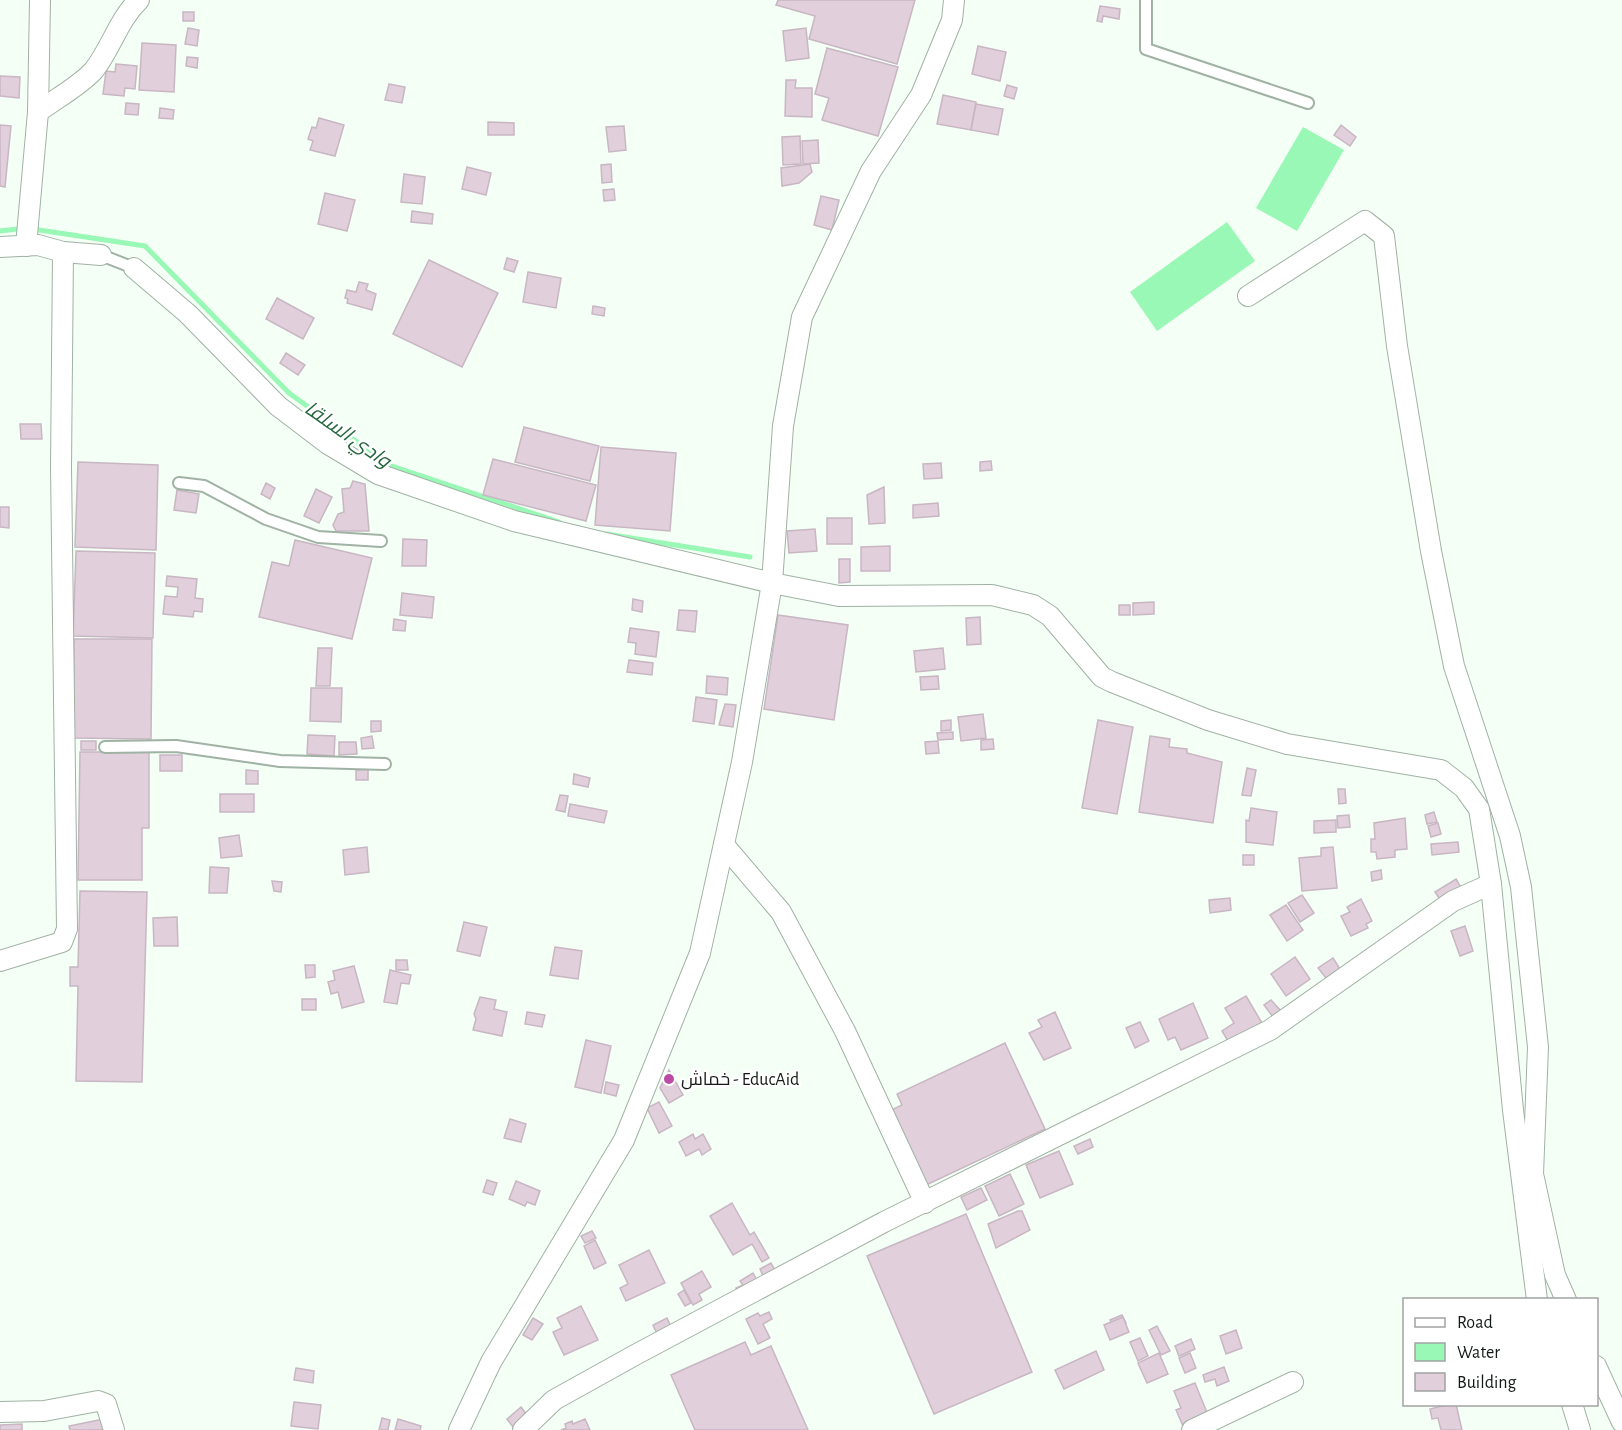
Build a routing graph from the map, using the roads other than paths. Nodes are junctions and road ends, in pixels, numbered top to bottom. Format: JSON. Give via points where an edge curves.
{"nodes":[{"id":1,"x":40,"y":0,"type":"edge"},
{"id":2,"x":139,"y":0,"type":"edge"},
{"id":3,"x":954,"y":0,"type":"edge"},
{"id":4,"x":1146,"y":0,"type":"edge"},
{"id":5,"x":1308,"y":103,"type":"dead end"},
{"id":6,"x":38,"y":112,"type":"junction"},
{"id":7,"x":27,"y":246,"type":"junction"},
{"id":8,"x":0,"y":247,"type":"edge"},
{"id":9,"x":63,"y":252,"type":"junction"},
{"id":10,"x":101,"y":255,"type":"joint"},
{"id":11,"x":134,"y":268,"type":"joint"},
{"id":12,"x":1248,"y":296,"type":"dead end"},
{"id":13,"x":179,"y":483,"type":"dead end"},
{"id":14,"x":381,"y":541,"type":"dead end"},
{"id":15,"x":772,"y":584,"type":"junction"},
{"id":16,"x":105,"y":747,"type":"dead end"},
{"id":17,"x":385,"y":764,"type":"dead end"},
{"id":18,"x":724,"y":845,"type":"junction"},
{"id":19,"x":1491,"y":884,"type":"junction"},
{"id":20,"x":0,"y":961,"type":"edge"},
{"id":21,"x":924,"y":1203,"type":"junction"},
{"id":22,"x":1538,"y":1298,"type":"edge"},
{"id":23,"x":1566,"y":1298,"type":"edge"},
{"id":24,"x":1598,"y":1370,"type":"edge"},
{"id":25,"x":1293,"y":1382,"type":"dead end"},
{"id":26,"x":1573,"y":1406,"type":"edge"},
{"id":27,"x":0,"y":1412,"type":"edge"},
{"id":28,"x":1622,"y":1422,"type":"edge"},
{"id":29,"x":114,"y":1430,"type":"edge"},
{"id":30,"x":459,"y":1430,"type":"edge"},
{"id":31,"x":523,"y":1430,"type":"edge"},
{"id":32,"x":1192,"y":1430,"type":"edge"},
{"id":33,"x":1580,"y":1430,"type":"edge"}],
"edges":[{"from":1,"to":6,"type":"street"},
{"from":2,"to":6,"type":"street","via":[[124,14],[92,71]]},
{"from":3,"to":15,"type":"street","via":[[952,20],[921,95],[871,171],[802,318],[783,426]]},
{"from":4,"to":5,"type":"lane","via":[[1146,49]]},
{"from":6,"to":7,"type":"street"},
{"from":7,"to":8,"type":"street"},
{"from":7,"to":9,"type":"street"},
{"from":9,"to":10,"type":"street"},
{"from":9,"to":20,"type":"street","via":[[61,467],[67,929],[62,942]]},
{"from":10,"to":11,"type":"lane"},
{"from":11,"to":15,"type":"street","via":[[189,314],[278,406],[328,444],[378,474],[514,521]]},
{"from":12,"to":23,"type":"street","via":[[1365,221],[1384,236],[1397,346],[1454,666],[1510,836],[1521,887],[1538,1047],[1533,1174],[1555,1275]]},
{"from":13,"to":14,"type":"lane","via":[[204,486],[266,519],[318,537]]},
{"from":15,"to":18,"type":"street"},
{"from":15,"to":19,"type":"street","via":[[839,596],[992,595],[1033,605],[1050,616],[1102,677],[1112,682],[1209,720],[1287,744],[1441,770],[1464,788],[1479,809]]},
{"from":16,"to":17,"type":"lane","via":[[176,746],[280,761]]},
{"from":18,"to":21,"type":"street","via":[[781,912],[845,1030]]},
{"from":18,"to":30,"type":"street","via":[[700,953],[624,1140],[491,1362]]},
{"from":19,"to":21,"type":"street","via":[[1453,901],[1270,1030]]},
{"from":19,"to":22,"type":"street","via":[[1513,1110]]},
{"from":21,"to":31,"type":"street","via":[[554,1400]]},
{"from":24,"to":28,"type":"street"},
{"from":25,"to":32,"type":"street"},
{"from":26,"to":33,"type":"street"},
{"from":27,"to":29,"type":"street","via":[[44,1411],[98,1401],[106,1404]]}]}
